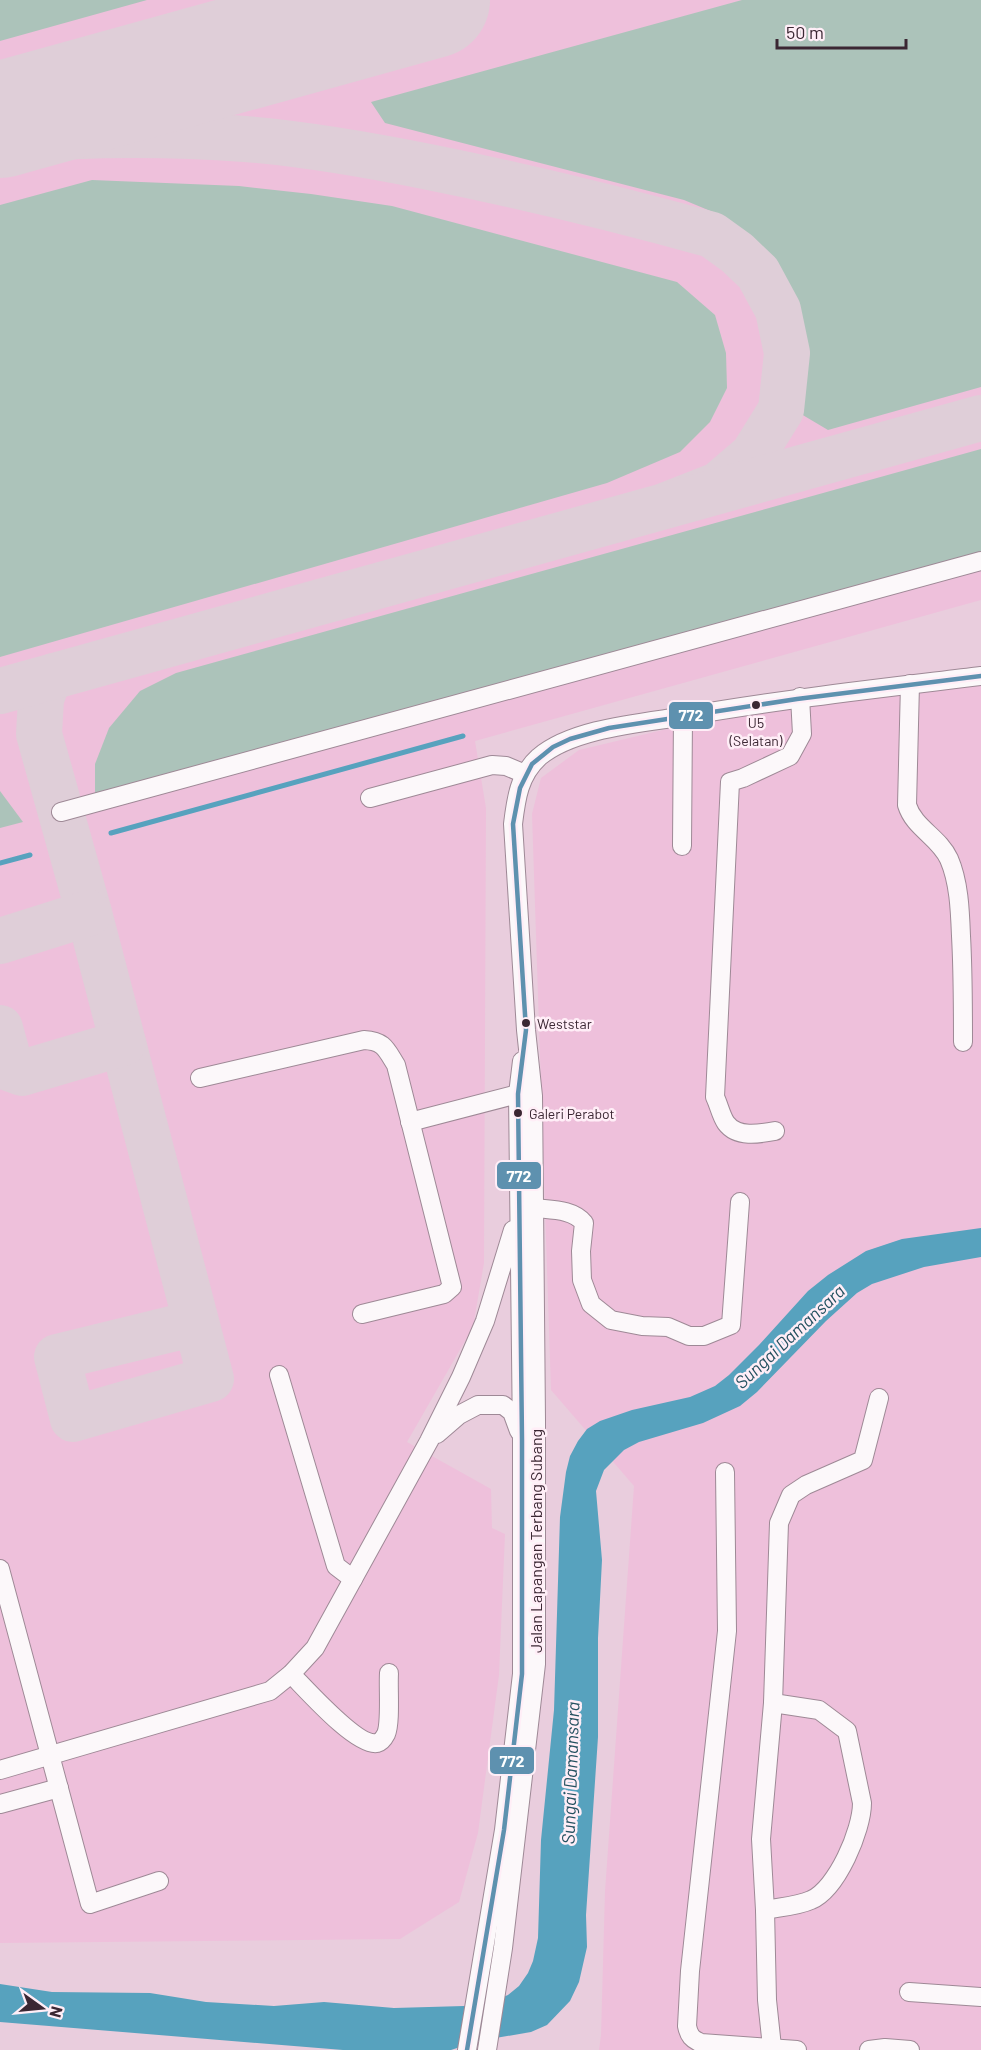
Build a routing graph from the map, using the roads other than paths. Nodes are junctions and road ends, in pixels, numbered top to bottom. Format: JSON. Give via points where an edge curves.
{"nodes":[{"id":1,"x":981,"y":561,"type":"edge"},
{"id":2,"x":981,"y":676,"type":"edge"},
{"id":3,"x":910,"y":684,"type":"junction"},
{"id":4,"x":800,"y":698,"type":"junction"},
{"id":5,"x":683,"y":716,"type":"junction"},
{"id":6,"x":525,"y":774,"type":"junction"},
{"id":7,"x":370,"y":798,"type":"dead end"},
{"id":8,"x":61,"y":812,"type":"dead end"},
{"id":9,"x":682,"y":846,"type":"dead end"},
{"id":10,"x":526,"y":1030,"type":"junction"},
{"id":11,"x":963,"y":1042,"type":"dead end"},
{"id":12,"x":200,"y":1078,"type":"dead end"},
{"id":13,"x":518,"y":1094,"type":"junction"},
{"id":14,"x":411,"y":1122,"type":"junction"},
{"id":15,"x":775,"y":1131,"type":"dead end"},
{"id":16,"x":740,"y":1202,"type":"dead end"},
{"id":17,"x":527,"y":1211,"type":"junction"},
{"id":18,"x":363,"y":1314,"type":"dead end"},
{"id":19,"x":279,"y":1375,"type":"dead end"},
{"id":20,"x":879,"y":1398,"type":"dead end"},
{"id":21,"x":522,"y":1438,"type":"junction"},
{"id":22,"x":427,"y":1446,"type":"junction"},
{"id":23,"x":725,"y":1472,"type":"dead end"},
{"id":24,"x":0,"y":1569,"type":"edge"},
{"id":25,"x":353,"y":1580,"type":"junction"},
{"id":26,"x":389,"y":1673,"type":"dead end"},
{"id":27,"x":291,"y":1674,"type":"junction"},
{"id":28,"x":773,"y":1703,"type":"junction"},
{"id":29,"x":50,"y":1755,"type":"junction"},
{"id":30,"x":0,"y":1770,"type":"edge"},
{"id":31,"x":59,"y":1788,"type":"junction"},
{"id":32,"x":0,"y":1804,"type":"edge"},
{"id":33,"x":159,"y":1881,"type":"dead end"},
{"id":34,"x":765,"y":1910,"type":"junction"},
{"id":35,"x":909,"y":1992,"type":"dead end"},
{"id":36,"x":981,"y":1997,"type":"edge"},
{"id":37,"x":772,"y":2047,"type":"junction"},
{"id":38,"x":467,"y":2050,"type":"edge"},
{"id":39,"x":487,"y":2050,"type":"edge"},
{"id":40,"x":796,"y":2050,"type":"edge"},
{"id":41,"x":869,"y":2050,"type":"edge"},
{"id":42,"x":910,"y":2050,"type":"edge"}],
"edges":[{"from":1,"to":8,"type":"street"},
{"from":2,"to":3,"type":"street","name":"Jalan Lapangan Terbang Subang"},
{"from":3,"to":4,"type":"street","name":"Jalan Lapangan Terbang Subang"},
{"from":3,"to":11,"type":"street","via":[[907,805],[919,826],[943,847],[956,879]]},
{"from":4,"to":5,"type":"street","name":"Jalan Lapangan Terbang Subang"},
{"from":4,"to":15,"type":"street","via":[[802,734],[790,756],[730,782],[715,1097],[732,1129],[751,1135]]},
{"from":5,"to":6,"type":"street","name":"Jalan Lapangan Terbang Subang","via":[[589,732],[539,757]]},
{"from":5,"to":9,"type":"street"},
{"from":6,"to":7,"type":"street","via":[[492,765]]},
{"from":6,"to":10,"type":"street","name":"Jalan Lapangan Terbang Subang","via":[[516,794],[513,824]]},
{"from":10,"to":13,"type":"street","name":"Jalan Lapangan Terbang Subang"},
{"from":10,"to":17,"type":"street","name":"Jalan Lapangan Terbang Subang","via":[[533,1096]]},
{"from":12,"to":14,"type":"street","via":[[364,1040],[374,1041],[385,1046],[396,1065]]},
{"from":13,"to":14,"type":"street"},
{"from":13,"to":17,"type":"street","name":"Jalan Lapangan Terbang Subang"},
{"from":14,"to":18,"type":"street","via":[[452,1287],[444,1294]]},
{"from":16,"to":17,"type":"street","via":[[731,1325],[704,1336],[611,1320],[591,1304],[582,1280],[584,1223],[580,1217],[568,1212]]},
{"from":17,"to":21,"type":"street","name":"Jalan Lapangan Terbang Subang"},
{"from":17,"to":22,"type":"street","name":"Jalan Lapangan Terbang Subang","via":[[485,1321]]},
{"from":17,"to":39,"type":"street","name":"Jalan Lapangan Terbang Subang","via":[[536,1664]]},
{"from":19,"to":25,"type":"street","via":[[336,1566]]},
{"from":20,"to":28,"type":"street","via":[[863,1460],[791,1495],[779,1523]]},
{"from":21,"to":22,"type":"street","via":[[512,1412],[503,1405],[478,1405],[459,1415]]},
{"from":21,"to":38,"type":"street","name":"Jalan Lapangan Terbang Subang","via":[[522,1674],[504,1830]]},
{"from":22,"to":25,"type":"street","name":"Jalan Lapangan Terbang Subang"},
{"from":23,"to":37,"type":"street","via":[[727,1631],[687,2026],[693,2040],[701,2043]]},
{"from":24,"to":29,"type":"street"},
{"from":25,"to":27,"type":"street","name":"Jalan Lapangan Terbang Subang","via":[[315,1648]]},
{"from":26,"to":27,"type":"street","via":[[387,1731],[377,1743],[352,1735]]},
{"from":27,"to":29,"type":"street","name":"Jalan Lapangan Terbang Subang","via":[[270,1691]]},
{"from":28,"to":34,"type":"street","via":[[761,1839]]},
{"from":28,"to":34,"type":"street","via":[[819,1710],[847,1731],[862,1814],[848,1856],[813,1900]]},
{"from":29,"to":30,"type":"street","name":"Jalan Lapangan Terbang Subang"},
{"from":29,"to":31,"type":"street"},
{"from":31,"to":32,"type":"street"},
{"from":31,"to":33,"type":"street","via":[[90,1904]]},
{"from":34,"to":37,"type":"street"},
{"from":35,"to":36,"type":"street"},
{"from":37,"to":40,"type":"street"},
{"from":41,"to":42,"type":"street"}]}
